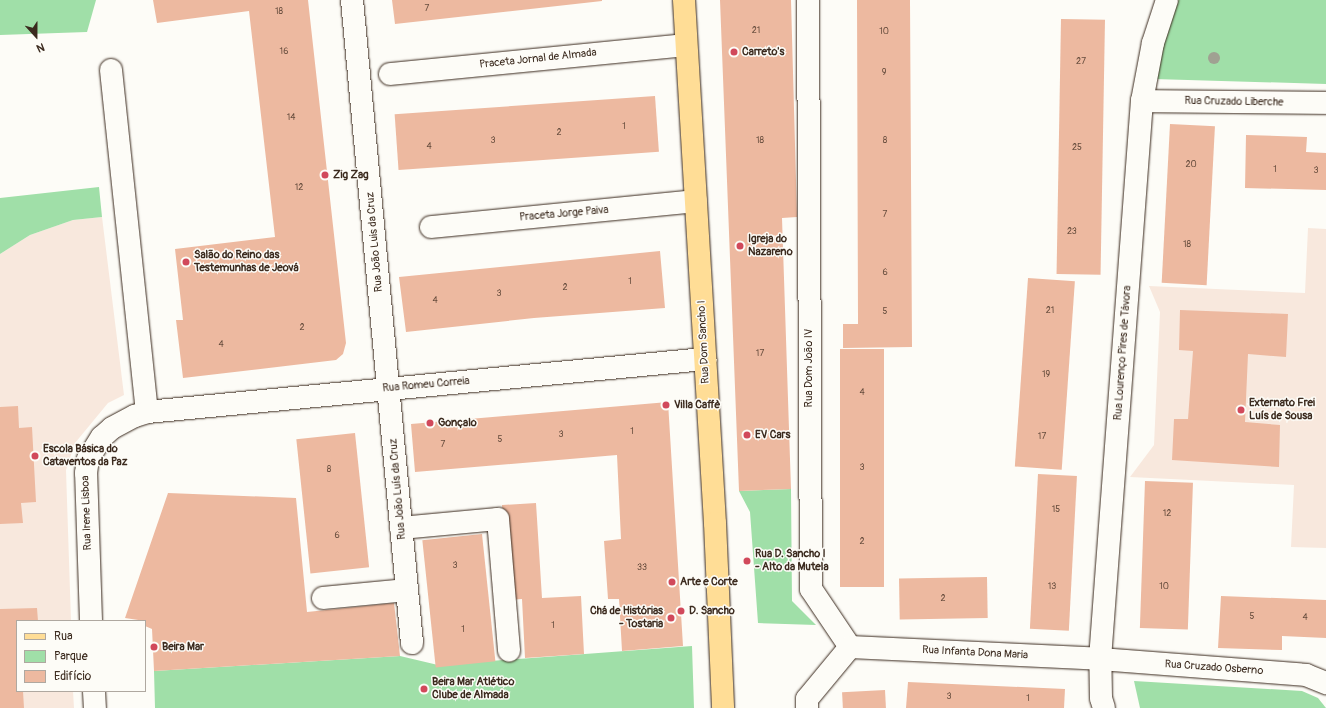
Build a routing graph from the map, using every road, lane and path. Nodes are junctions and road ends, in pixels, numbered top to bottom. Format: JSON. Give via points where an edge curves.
{"nodes":[{"id":1,"x":352,"y":0,"type":"edge"},
{"id":2,"x":684,"y":0,"type":"edge"},
{"id":3,"x":808,"y":0,"type":"edge"},
{"id":4,"x":1168,"y":0,"type":"edge"},
{"id":5,"x":686,"y":45,"type":"junction"},
{"id":6,"x":110,"y":70,"type":"dead end"},
{"id":7,"x":375,"y":75,"type":"junction"},
{"id":8,"x":1142,"y":101,"type":"junction"},
{"id":9,"x":1326,"y":103,"type":"edge"},
{"id":10,"x":696,"y":202,"type":"junction"},
{"id":11,"x":431,"y":226,"type":"dead end"},
{"id":12,"x":706,"y":359,"type":"junction"},
{"id":13,"x":389,"y":389,"type":"junction"},
{"id":14,"x":147,"y":412,"type":"junction"},
{"id":15,"x":401,"y":528,"type":"junction"},
{"id":16,"x":407,"y":590,"type":"junction"},
{"id":17,"x":323,"y":598,"type":"dead end"},
{"id":18,"x":91,"y":620,"type":"edge"},
{"id":19,"x":412,"y":643,"type":"dead end"},
{"id":20,"x":850,"y":647,"type":"junction"},
{"id":21,"x":509,"y":651,"type":"dead end"},
{"id":22,"x":1100,"y":659,"type":"junction"},
{"id":23,"x":1326,"y":683,"type":"edge"},
{"id":24,"x":94,"y":692,"type":"edge"},
{"id":25,"x":95,"y":708,"type":"edge"},
{"id":26,"x":723,"y":708,"type":"edge"},
{"id":27,"x":807,"y":708,"type":"edge"},
{"id":28,"x":1104,"y":708,"type":"edge"}],
"edges":[{"from":1,"to":7,"type":"street","name":"Rua João Luis da Cruz"},
{"from":2,"to":5,"type":"main road","name":"Rua Dom Sancho I"},
{"from":3,"to":20,"type":"street","name":"Rua Dom João IV","via":[[810,589]]},
{"from":4,"to":8,"type":"street","name":"Rua Lourenço Pires de Távora","via":[[1153,43]]},
{"from":5,"to":7,"type":"street","name":"Praceta Jornal de Almada"},
{"from":5,"to":10,"type":"main road","name":"Rua Dom Sancho I"},
{"from":6,"to":14,"type":"street"},
{"from":7,"to":13,"type":"street","name":"Rua João Luis da Cruz"},
{"from":8,"to":9,"type":"street","name":"Rua Cruzado Liberche"},
{"from":8,"to":22,"type":"street","name":"Rua Lourenço Pires de Távora"},
{"from":10,"to":11,"type":"street","name":"Praceta Jorge Paiva"},
{"from":10,"to":12,"type":"main road","name":"Rua Dom Sancho I"},
{"from":12,"to":13,"type":"street","name":"Rua Romeu Correia"},
{"from":12,"to":26,"type":"main road","name":"Rua Dom Sancho I"},
{"from":13,"to":14,"type":"street","name":"Rua Romeu Correia"},
{"from":13,"to":15,"type":"street","name":"Rua João Luís da Cruz"},
{"from":14,"to":18,"type":"street","name":"Rua Irene Lisboa","via":[[112,428],[93,447],[88,459],[86,473]]},
{"from":15,"to":16,"type":"street","name":"Rua João Luís da Cruz"},
{"from":15,"to":21,"type":"street","via":[[498,519]]},
{"from":16,"to":17,"type":"street"},
{"from":16,"to":19,"type":"street","name":"Rua João Luís da Cruz"},
{"from":20,"to":22,"type":"street","name":"Rua Infanta Dona Maria"},
{"from":20,"to":27,"type":"street","via":[[807,699]]},
{"from":22,"to":23,"type":"street","name":"Rua Cruzado Osberno","via":[[1306,674]]},
{"from":22,"to":28,"type":"street","name":"Rua Lourenço Pires de Távora","via":[[1101,698]]},
{"from":24,"to":25,"type":"street"}]}
